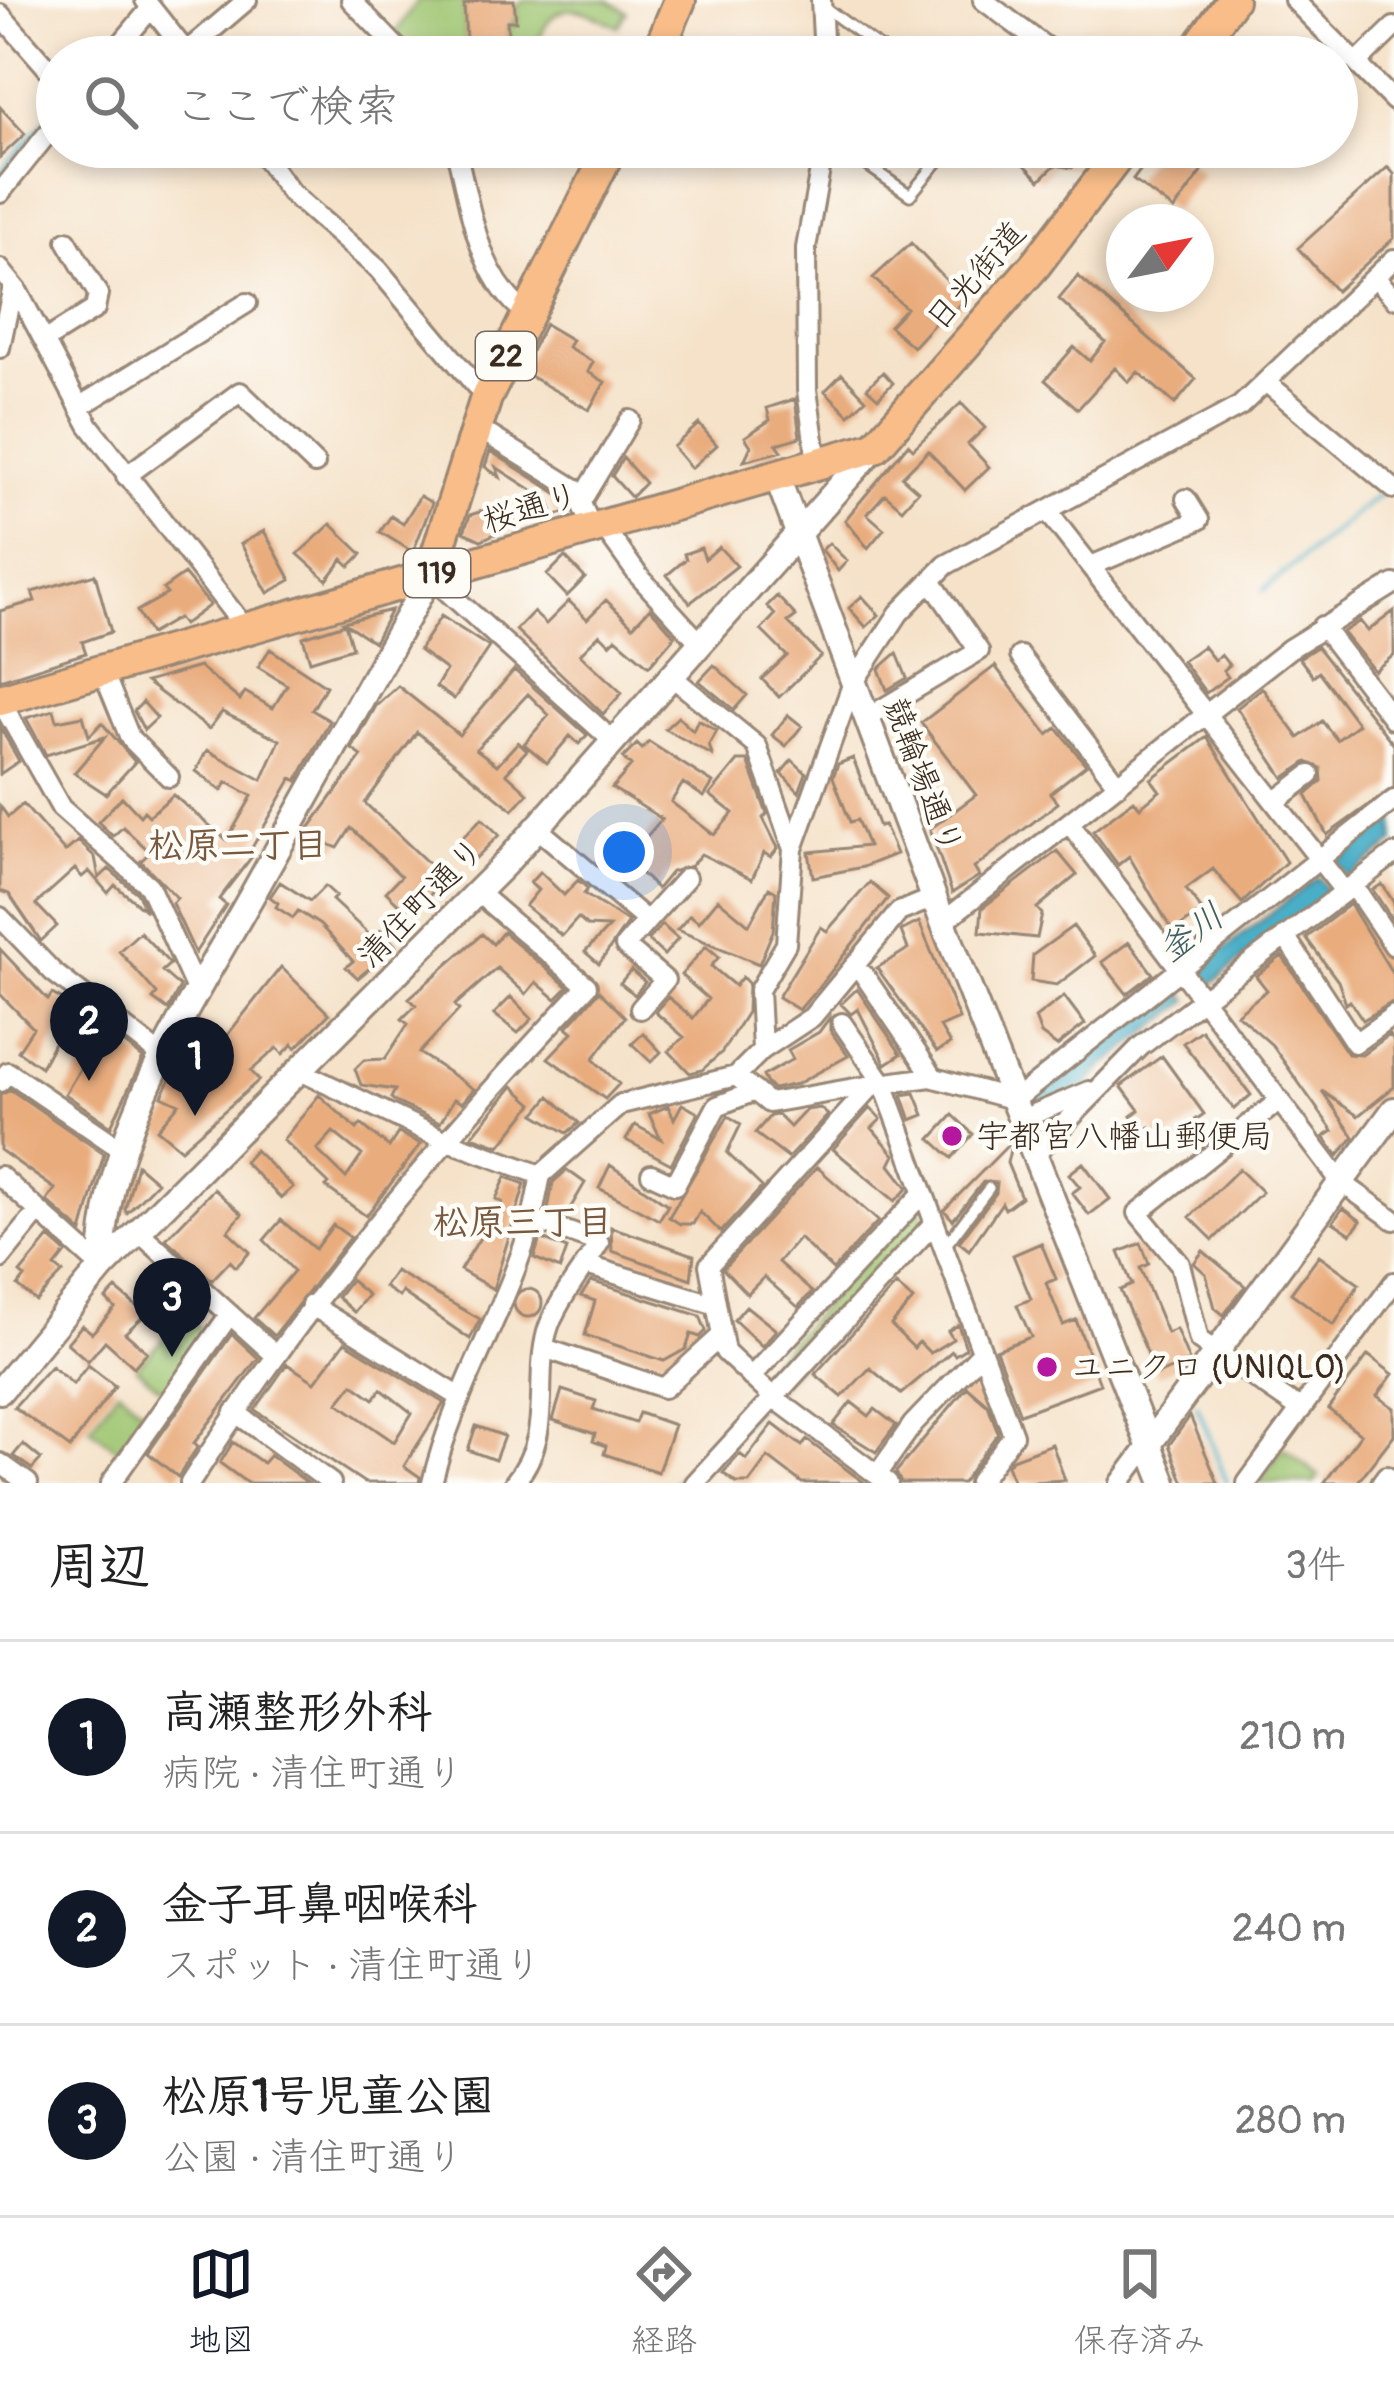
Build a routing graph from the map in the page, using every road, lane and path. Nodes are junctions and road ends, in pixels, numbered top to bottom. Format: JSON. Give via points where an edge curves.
{"nodes":[{"id":1,"x":247,"y":0,"type":"edge"},
{"id":2,"x":351,"y":0,"type":"edge"},
{"id":3,"x":680,"y":0,"type":"edge"},
{"id":4,"x":983,"y":0,"type":"edge"},
{"id":5,"x":1232,"y":0,"type":"edge"},
{"id":6,"x":1294,"y":0,"type":"edge"},
{"id":7,"x":822,"y":3,"type":"edge"},
{"id":8,"x":148,"y":4,"type":"edge"},
{"id":9,"x":0,"y":14,"type":"edge"},
{"id":10,"x":1394,"y":28,"type":"edge"},
{"id":11,"x":125,"y":36,"type":"edge"},
{"id":12,"x":173,"y":36,"type":"edge"},
{"id":13,"x":208,"y":36,"type":"edge"},
{"id":14,"x":386,"y":36,"type":"edge"},
{"id":15,"x":665,"y":36,"type":"edge"},
{"id":16,"x":823,"y":36,"type":"edge"},
{"id":17,"x":865,"y":36,"type":"edge"},
{"id":18,"x":1030,"y":36,"type":"edge"},
{"id":19,"x":1206,"y":36,"type":"edge"},
{"id":20,"x":1330,"y":36,"type":"edge"},
{"id":21,"x":36,"y":55,"type":"edge"},
{"id":22,"x":1358,"y":62,"type":"edge"},
{"id":23,"x":1358,"y":64,"type":"edge"},
{"id":24,"x":1393,"y":97,"type":"edge"},
{"id":25,"x":36,"y":148,"type":"edge"},
{"id":26,"x":272,"y":168,"type":"edge"},
{"id":27,"x":461,"y":168,"type":"edge"},
{"id":28,"x":600,"y":168,"type":"edge"},
{"id":29,"x":820,"y":168,"type":"edge"},
{"id":30,"x":871,"y":168,"type":"edge"},
{"id":31,"x":932,"y":168,"type":"edge"},
{"id":32,"x":1109,"y":168,"type":"edge"},
{"id":33,"x":0,"y":193,"type":"edge"},
{"id":34,"x":67,"y":241,"type":"dead end"},
{"id":35,"x":1394,"y":260,"type":"edge"},
{"id":36,"x":0,"y":269,"type":"edge"},
{"id":37,"x":1375,"y":277,"type":"junction"},
{"id":38,"x":13,"y":286,"type":"junction"},
{"id":39,"x":1394,"y":298,"type":"edge"},
{"id":40,"x":247,"y":303,"type":"dead end"},
{"id":41,"x":527,"y":314,"type":"junction"},
{"id":42,"x":44,"y":341,"type":"junction"},
{"id":43,"x":0,"y":348,"type":"edge"},
{"id":44,"x":1267,"y":382,"type":"junction"},
{"id":45,"x":80,"y":407,"type":"junction"},
{"id":46,"x":481,"y":413,"type":"junction"},
{"id":47,"x":630,"y":420,"type":"dead end"},
{"id":48,"x":875,"y":447,"type":"junction"},
{"id":49,"x":818,"y":462,"type":"junction"},
{"id":50,"x":315,"y":464,"type":"dead end"},
{"id":51,"x":776,"y":474,"type":"junction"},
{"id":52,"x":125,"y":476,"type":"junction"},
{"id":53,"x":1394,"y":489,"type":"edge"},
{"id":54,"x":1186,"y":499,"type":"dead end"},
{"id":55,"x":1048,"y":512,"type":"junction"},
{"id":56,"x":592,"y":517,"type":"junction"},
{"id":57,"x":796,"y":536,"type":"junction"},
{"id":58,"x":1091,"y":566,"type":"junction"},
{"id":59,"x":430,"y":576,"type":"junction"},
{"id":60,"x":931,"y":581,"type":"junction"},
{"id":61,"x":1394,"y":584,"type":"edge"},
{"id":62,"x":1322,"y":626,"type":"junction"},
{"id":63,"x":245,"y":628,"type":"junction"},
{"id":64,"x":700,"y":643,"type":"junction"},
{"id":65,"x":1020,"y":656,"type":"dead end"},
{"id":66,"x":102,"y":669,"type":"junction"},
{"id":67,"x":670,"y":676,"type":"junction"},
{"id":68,"x":852,"y":685,"type":"junction"},
{"id":69,"x":0,"y":700,"type":"edge"},
{"id":70,"x":1208,"y":714,"type":"junction"},
{"id":71,"x":865,"y":718,"type":"junction"},
{"id":72,"x":1394,"y":720,"type":"edge"},
{"id":73,"x":613,"y":742,"type":"junction"},
{"id":74,"x":1310,"y":775,"type":"dead end"},
{"id":75,"x":169,"y":777,"type":"dead end"},
{"id":76,"x":1118,"y":785,"type":"junction"},
{"id":77,"x":1394,"y":800,"type":"edge"},
{"id":78,"x":1276,"y":801,"type":"junction"},
{"id":79,"x":1070,"y":824,"type":"junction"},
{"id":80,"x":537,"y":827,"type":"junction"},
{"id":81,"x":793,"y":849,"type":"junction"},
{"id":82,"x":1394,"y":854,"type":"edge"},
{"id":83,"x":1320,"y":857,"type":"junction"},
{"id":84,"x":686,"y":878,"type":"dead end"},
{"id":85,"x":1349,"y":888,"type":"junction"},
{"id":86,"x":478,"y":893,"type":"junction"},
{"id":87,"x":938,"y":910,"type":"junction"},
{"id":88,"x":0,"y":917,"type":"edge"},
{"id":89,"x":647,"y":921,"type":"junction"},
{"id":90,"x":1285,"y":936,"type":"junction"},
{"id":91,"x":1394,"y":946,"type":"edge"},
{"id":92,"x":1181,"y":971,"type":"junction"},
{"id":93,"x":864,"y":975,"type":"dead end"},
{"id":94,"x":198,"y":994,"type":"junction"},
{"id":95,"x":1200,"y":997,"type":"junction"},
{"id":96,"x":640,"y":1009,"type":"dead end"},
{"id":97,"x":1394,"y":1015,"type":"edge"},
{"id":98,"x":842,"y":1023,"type":"dead end"},
{"id":99,"x":762,"y":1050,"type":"junction"},
{"id":100,"x":163,"y":1057,"type":"junction"},
{"id":101,"x":302,"y":1072,"type":"junction"},
{"id":102,"x":736,"y":1076,"type":"junction"},
{"id":103,"x":934,"y":1078,"type":"junction"},
{"id":104,"x":0,"y":1082,"type":"edge"},
{"id":105,"x":878,"y":1084,"type":"junction"},
{"id":106,"x":1094,"y":1090,"type":"junction"},
{"id":107,"x":755,"y":1091,"type":"junction"},
{"id":108,"x":1280,"y":1100,"type":"junction"},
{"id":109,"x":1018,"y":1109,"type":"junction"},
{"id":110,"x":1394,"y":1110,"type":"edge"},
{"id":111,"x":442,"y":1139,"type":"junction"},
{"id":112,"x":124,"y":1151,"type":"junction"},
{"id":113,"x":1035,"y":1154,"type":"junction"},
{"id":114,"x":651,"y":1174,"type":"dead end"},
{"id":115,"x":0,"y":1175,"type":"edge"},
{"id":116,"x":541,"y":1175,"type":"junction"},
{"id":117,"x":1341,"y":1182,"type":"junction"},
{"id":118,"x":989,"y":1188,"type":"dead end"},
{"id":119,"x":928,"y":1209,"type":"junction"},
{"id":120,"x":39,"y":1211,"type":"junction"},
{"id":121,"x":532,"y":1219,"type":"junction"},
{"id":122,"x":1394,"y":1220,"type":"edge"},
{"id":123,"x":139,"y":1232,"type":"junction"},
{"id":124,"x":943,"y":1250,"type":"junction"},
{"id":125,"x":0,"y":1259,"type":"edge"},
{"id":126,"x":586,"y":1265,"type":"junction"},
{"id":127,"x":102,"y":1268,"type":"junction"},
{"id":128,"x":1394,"y":1282,"type":"edge"},
{"id":129,"x":311,"y":1305,"type":"junction"},
{"id":130,"x":716,"y":1305,"type":"junction"},
{"id":131,"x":230,"y":1314,"type":"junction"},
{"id":132,"x":722,"y":1335,"type":"junction"},
{"id":133,"x":547,"y":1349,"type":"junction"},
{"id":134,"x":1218,"y":1350,"type":"junction"},
{"id":135,"x":982,"y":1352,"type":"junction"},
{"id":136,"x":275,"y":1355,"type":"junction"},
{"id":137,"x":762,"y":1387,"type":"junction"},
{"id":138,"x":0,"y":1390,"type":"edge"},
{"id":139,"x":460,"y":1397,"type":"junction"},
{"id":140,"x":1301,"y":1410,"type":"junction"},
{"id":141,"x":235,"y":1412,"type":"junction"},
{"id":142,"x":1149,"y":1444,"type":"junction"},
{"id":143,"x":0,"y":1463,"type":"edge"},
{"id":144,"x":883,"y":1479,"type":"edge"},
{"id":145,"x":697,"y":1482,"type":"edge"},
{"id":146,"x":28,"y":1483,"type":"edge"},
{"id":147,"x":111,"y":1483,"type":"edge"},
{"id":148,"x":190,"y":1483,"type":"edge"},
{"id":149,"x":331,"y":1483,"type":"edge"},
{"id":150,"x":432,"y":1483,"type":"edge"},
{"id":151,"x":514,"y":1483,"type":"edge"},
{"id":152,"x":978,"y":1483,"type":"edge"},
{"id":153,"x":1120,"y":1483,"type":"edge"},
{"id":154,"x":1164,"y":1483,"type":"edge"},
{"id":155,"x":1247,"y":1483,"type":"edge"}],
"edges":[{"from":1,"to":13,"type":"street"},
{"from":2,"to":14,"type":"street"},
{"from":3,"to":15,"type":"main road"},
{"from":4,"to":18,"type":"street"},
{"from":5,"to":19,"type":"main road"},
{"from":6,"to":20,"type":"street"},
{"from":7,"to":16,"type":"street"},
{"from":7,"to":17,"type":"lane"},
{"from":8,"to":11,"type":"street"},
{"from":8,"to":12,"type":"street"},
{"from":9,"to":21,"type":"street"},
{"from":10,"to":22,"type":"street"},
{"from":23,"to":24,"type":"street"},
{"from":25,"to":33,"type":"street"},
{"from":26,"to":46,"type":"street","via":[[378,268]]},
{"from":27,"to":41,"type":"street","via":[[488,269],[500,294]]},
{"from":28,"to":41,"type":"main road","number":"22"},
{"from":29,"to":49,"type":"street","via":[[806,248],[807,390]]},
{"from":30,"to":31,"type":"lane","via":[[910,195]]},
{"from":32,"to":48,"type":"main road","name":"日光街道"},
{"from":34,"to":42,"type":"street","via":[[98,294],[95,309]]},
{"from":35,"to":37,"type":"street"},
{"from":36,"to":38,"type":"street"},
{"from":37,"to":39,"type":"street"},
{"from":37,"to":44,"type":"street"},
{"from":38,"to":42,"type":"street"},
{"from":38,"to":43,"type":"street"},
{"from":40,"to":45,"type":"street"},
{"from":41,"to":46,"type":"main road","number":"22"},
{"from":42,"to":45,"type":"street"},
{"from":44,"to":53,"type":"street"},
{"from":44,"to":55,"type":"street","via":[[1240,406]]},
{"from":45,"to":52,"type":"street"},
{"from":46,"to":56,"type":"street","via":[[560,476]]},
{"from":46,"to":59,"type":"main road","number":"22"},
{"from":47,"to":56,"type":"street"},
{"from":48,"to":49,"type":"main road","name":"桜通り","number":"119"},
{"from":48,"to":57,"type":"street","name":"清住町通り"},
{"from":49,"to":51,"type":"main road","name":"桜通り","number":"119"},
{"from":50,"to":52,"type":"street","via":[[241,392]]},
{"from":51,"to":56,"type":"main road","name":"桜通り","number":"119"},
{"from":51,"to":57,"type":"street","name":"競輪場通り"},
{"from":52,"to":63,"type":"street"},
{"from":54,"to":58,"type":"street","via":[[1199,520]]},
{"from":55,"to":58,"type":"street"},
{"from":55,"to":60,"type":"street","via":[[946,565]]},
{"from":56,"to":59,"type":"main road","name":"桜通り","number":"119"},
{"from":56,"to":64,"type":"street"},
{"from":57,"to":64,"type":"street","name":"清住町通り"},
{"from":57,"to":68,"type":"street","name":"競輪場通り"},
{"from":58,"to":70,"type":"street"},
{"from":59,"to":63,"type":"main road","name":"桜通り","number":"119"},
{"from":59,"to":73,"type":"street"},
{"from":59,"to":94,"type":"street"},
{"from":60,"to":68,"type":"street"},
{"from":60,"to":71,"type":"street","via":[[979,651]]},
{"from":61,"to":62,"type":"street"},
{"from":62,"to":70,"type":"street"},
{"from":62,"to":72,"type":"street"},
{"from":63,"to":66,"type":"main road","name":"桜通り","number":"119"},
{"from":64,"to":67,"type":"street","name":"清住町通り"},
{"from":65,"to":76,"type":"street"},
{"from":66,"to":69,"type":"main road","name":"桜通り","number":"119"},
{"from":66,"to":75,"type":"street","via":[[130,738]]},
{"from":67,"to":73,"type":"street","name":"清住町通り"},
{"from":67,"to":81,"type":"street","via":[[757,746]]},
{"from":68,"to":71,"type":"street","name":"競輪場通り"},
{"from":68,"to":81,"type":"street"},
{"from":69,"to":94,"type":"street","via":[[61,808],[149,886]]},
{"from":70,"to":76,"type":"street"},
{"from":70,"to":78,"type":"street"},
{"from":71,"to":87,"type":"street","name":"競輪場通り"},
{"from":73,"to":80,"type":"street","name":"清住町通り"},
{"from":74,"to":78,"type":"street"},
{"from":76,"to":79,"type":"street"},
{"from":77,"to":83,"type":"street"},
{"from":78,"to":83,"type":"street"},
{"from":79,"to":87,"type":"street"},
{"from":79,"to":92,"type":"street"},
{"from":80,"to":86,"type":"street","name":"清住町通り"},
{"from":80,"to":89,"type":"street"},
{"from":81,"to":99,"type":"street","via":[[786,944],[759,990]]},
{"from":82,"to":85,"type":"street"},
{"from":83,"to":85,"type":"street"},
{"from":83,"to":92,"type":"street"},
{"from":84,"to":89,"type":"street"},
{"from":85,"to":90,"type":"street"},
{"from":85,"to":91,"type":"street"},
{"from":86,"to":101,"type":"street","name":"清住町通り"},
{"from":86,"to":111,"type":"street","via":[[587,986]]},
{"from":87,"to":99,"type":"street","via":[[899,912],[812,1017]]},
{"from":87,"to":109,"type":"street","name":"競輪場通り"},
{"from":88,"to":100,"type":"street","via":[[52,972]]},
{"from":89,"to":96,"type":"street","via":[[626,946],[665,980]]},
{"from":90,"to":95,"type":"street"},
{"from":90,"to":97,"type":"street","via":[[1355,1043]]},
{"from":92,"to":95,"type":"street"},
{"from":92,"to":109,"type":"street"},
{"from":93,"to":103,"type":"street"},
{"from":94,"to":100,"type":"street"},
{"from":95,"to":106,"type":"street"},
{"from":95,"to":108,"type":"street"},
{"from":98,"to":105,"type":"street"},
{"from":99,"to":102,"type":"street"},
{"from":100,"to":112,"type":"street"},
{"from":101,"to":111,"type":"street"},
{"from":101,"to":123,"type":"street","name":"清住町通り"},
{"from":102,"to":107,"type":"street"},
{"from":102,"to":116,"type":"street","via":[[621,1104]]},
{"from":103,"to":105,"type":"street"},
{"from":103,"to":109,"type":"street"},
{"from":104,"to":112,"type":"street","via":[[8,1072]]},
{"from":105,"to":107,"type":"street","via":[[769,1103]]},
{"from":105,"to":119,"type":"street"},
{"from":105,"to":130,"type":"street","via":[[709,1265]]},
{"from":106,"to":109,"type":"street"},
{"from":106,"to":113,"type":"street"},
{"from":107,"to":114,"type":"street","via":[[717,1106],[675,1185]]},
{"from":108,"to":117,"type":"street"},
{"from":108,"to":134,"type":"street","via":[[1138,1213],[1180,1264],[1199,1340]]},
{"from":109,"to":113,"type":"street","name":"競輪場通り"},
{"from":110,"to":117,"type":"street"},
{"from":111,"to":116,"type":"street"},
{"from":111,"to":129,"type":"street"},
{"from":112,"to":127,"type":"street","via":[[102,1232]]},
{"from":113,"to":142,"type":"street","name":"競輪場通り"},
{"from":115,"to":120,"type":"street"},
{"from":116,"to":121,"type":"street"},
{"from":117,"to":122,"type":"street"},
{"from":117,"to":134,"type":"street"},
{"from":118,"to":124,"type":"lane"},
{"from":119,"to":124,"type":"street"},
{"from":119,"to":137,"type":"street"},
{"from":119,"to":137,"type":"street"},
{"from":120,"to":125,"type":"street"},
{"from":120,"to":127,"type":"street"},
{"from":121,"to":126,"type":"street","via":[[599,1244]]},
{"from":121,"to":139,"type":"street","via":[[516,1276]]},
{"from":123,"to":127,"type":"street","name":"清住町通り"},
{"from":123,"to":131,"type":"street"},
{"from":124,"to":135,"type":"street"},
{"from":126,"to":130,"type":"street"},
{"from":126,"to":133,"type":"street","via":[[547,1330]]},
{"from":127,"to":138,"type":"street","name":"清住町通り"},
{"from":128,"to":140,"type":"street"},
{"from":129,"to":136,"type":"street"},
{"from":129,"to":139,"type":"street"},
{"from":130,"to":132,"type":"street"},
{"from":131,"to":136,"type":"street"},
{"from":131,"to":147,"type":"street"},
{"from":132,"to":133,"type":"street","via":[[664,1388]]},
{"from":132,"to":137,"type":"street","via":[[725,1352]]},
{"from":133,"to":151,"type":"street","via":[[544,1413]]},
{"from":134,"to":140,"type":"street"},
{"from":134,"to":142,"type":"street"},
{"from":135,"to":144,"type":"street","via":[[913,1424]]},
{"from":135,"to":152,"type":"street","via":[[1013,1435]]},
{"from":136,"to":141,"type":"street"},
{"from":137,"to":144,"type":"street"},
{"from":137,"to":145,"type":"street"},
{"from":139,"to":150,"type":"street"},
{"from":140,"to":155,"type":"street"},
{"from":141,"to":148,"type":"street"},
{"from":141,"to":149,"type":"street"},
{"from":142,"to":153,"type":"street"},
{"from":142,"to":154,"type":"street","name":"競輪場通り"},
{"from":143,"to":146,"type":"street"}]}
